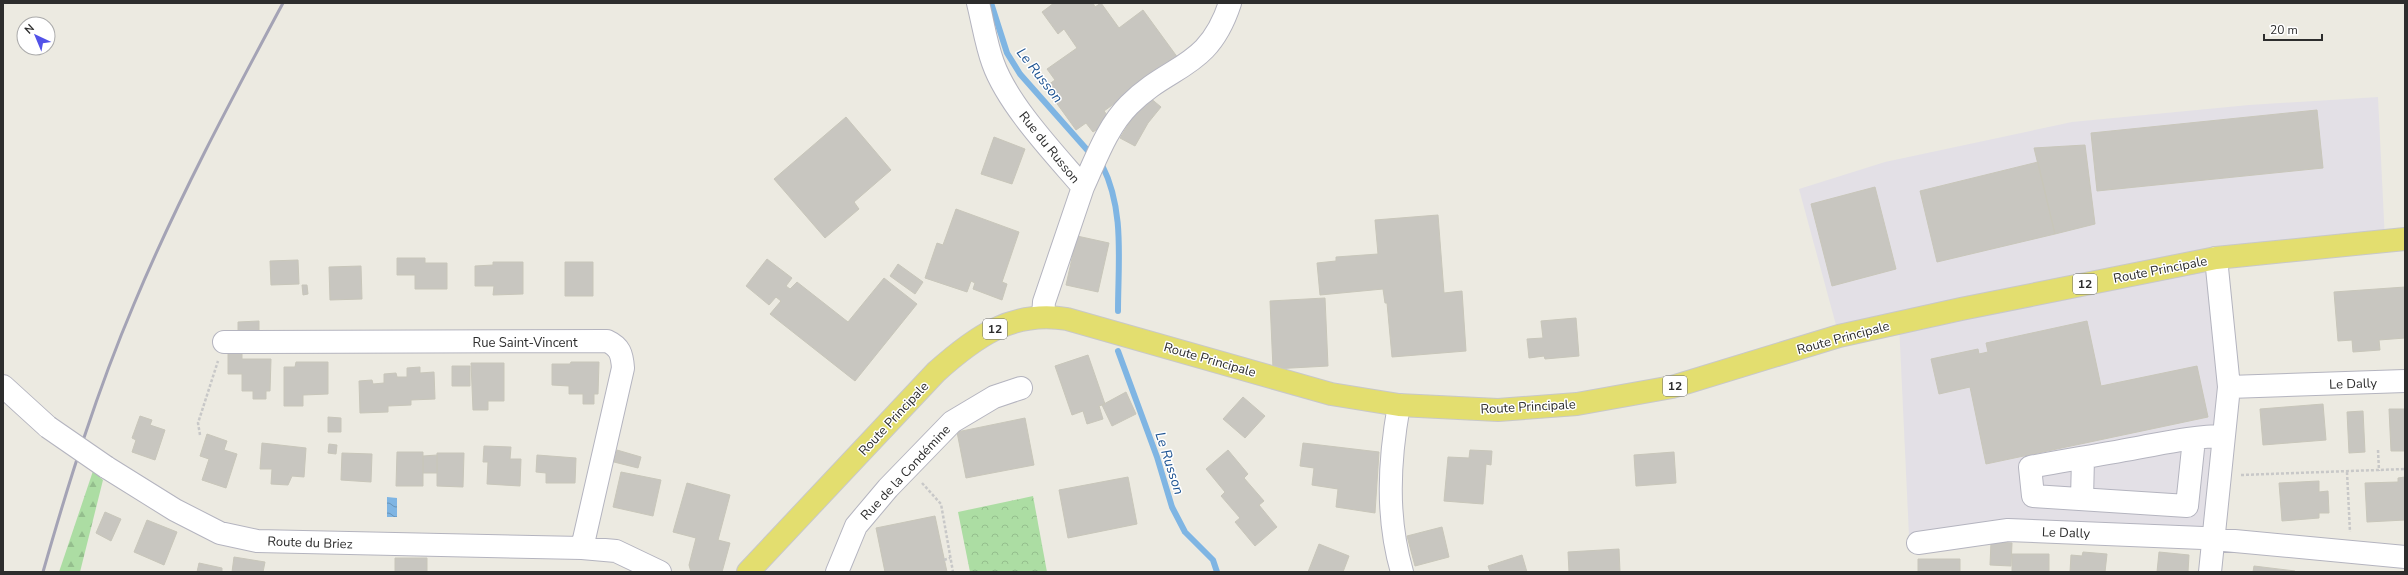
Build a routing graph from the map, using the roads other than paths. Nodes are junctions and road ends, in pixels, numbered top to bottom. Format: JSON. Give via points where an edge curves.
{"nodes":[{"id":1,"x":978,"y":3,"type":"edge"},
{"id":2,"x":1230,"y":3,"type":"edge"},
{"id":3,"x":1083,"y":187,"type":"junction"},
{"id":4,"x":2405,"y":239,"type":"edge"},
{"id":5,"x":2216,"y":258,"type":"junction"},
{"id":6,"x":1043,"y":316,"type":"junction"},
{"id":7,"x":224,"y":342,"type":"road end"},
{"id":8,"x":2405,"y":381,"type":"edge"},
{"id":9,"x":3,"y":386,"type":"edge"},
{"id":10,"x":2229,"y":387,"type":"junction"},
{"id":11,"x":1021,"y":388,"type":"dead end"},
{"id":12,"x":1399,"y":405,"type":"junction"},
{"id":13,"x":2224,"y":436,"type":"junction"},
{"id":14,"x":2194,"y":439,"type":"junction"},
{"id":15,"x":2084,"y":458,"type":"junction"},
{"id":16,"x":2082,"y":499,"type":"junction"},
{"id":17,"x":2214,"y":540,"type":"junction"},
{"id":18,"x":1918,"y":543,"type":"dead end"},
{"id":19,"x":582,"y":548,"type":"junction"},
{"id":20,"x":2405,"y":557,"type":"edge"},
{"id":21,"x":660,"y":572,"type":"edge"},
{"id":22,"x":748,"y":572,"type":"edge"},
{"id":23,"x":837,"y":572,"type":"edge"},
{"id":24,"x":1402,"y":572,"type":"edge"},
{"id":25,"x":2210,"y":572,"type":"edge"}],
"edges":[{"from":1,"to":3,"type":"street","name":"Rue du Russon","via":[[993,63],[1007,90],[1042,139]]},
{"from":2,"to":3,"type":"street","via":[[1219,31],[1204,50],[1191,62],[1141,94],[1118,117]]},
{"from":3,"to":6,"type":"street","name":"Rue du Russon","via":[[1044,302]]},
{"from":4,"to":5,"type":"main road","name":"Route Principale","number":"12"},
{"from":5,"to":10,"type":"street"},
{"from":5,"to":12,"type":"main road","name":"Route Principale","number":"12","via":[[1862,331],[1672,387],[1577,404],[1498,410]]},
{"from":6,"to":12,"type":"main road","name":"Route Principale","number":"12","via":[[1097,326],[1331,394]]},
{"from":6,"to":22,"type":"main road","name":"Route Principale","number":"12","via":[[999,327],[963,348],[936,372]]},
{"from":7,"to":19,"type":"street","name":"Rue Saint-Vincent","via":[[607,341],[616,345],[622,355],[623,368]]},
{"from":8,"to":10,"type":"street","name":"Le Dally"},
{"from":9,"to":19,"type":"street","name":"Route du Briez","bridge":true,"via":[[48,427],[106,467],[175,510],[220,533],[256,540]]},
{"from":10,"to":13,"type":"street"},
{"from":11,"to":23,"type":"street","name":"Rue de la Condémine","via":[[994,397],[952,422],[906,468],[856,526]]},
{"from":12,"to":24,"type":"street","via":[[1392,446],[1390,511],[1392,534]]},
{"from":13,"to":14,"type":"street"},
{"from":13,"to":17,"type":"street"},
{"from":14,"to":15,"type":"street"},
{"from":14,"to":16,"type":"street","via":[[2187,506]]},
{"from":15,"to":16,"type":"street"},
{"from":15,"to":16,"type":"street","via":[[2030,467],[2032,496]]},
{"from":17,"to":18,"type":"street","name":"Le Dally","via":[[2008,530]]},
{"from":17,"to":20,"type":"street","name":"Le Dally"},
{"from":17,"to":25,"type":"street"},
{"from":19,"to":21,"type":"street","name":"Route du Briez","via":[[616,551]]}]}
